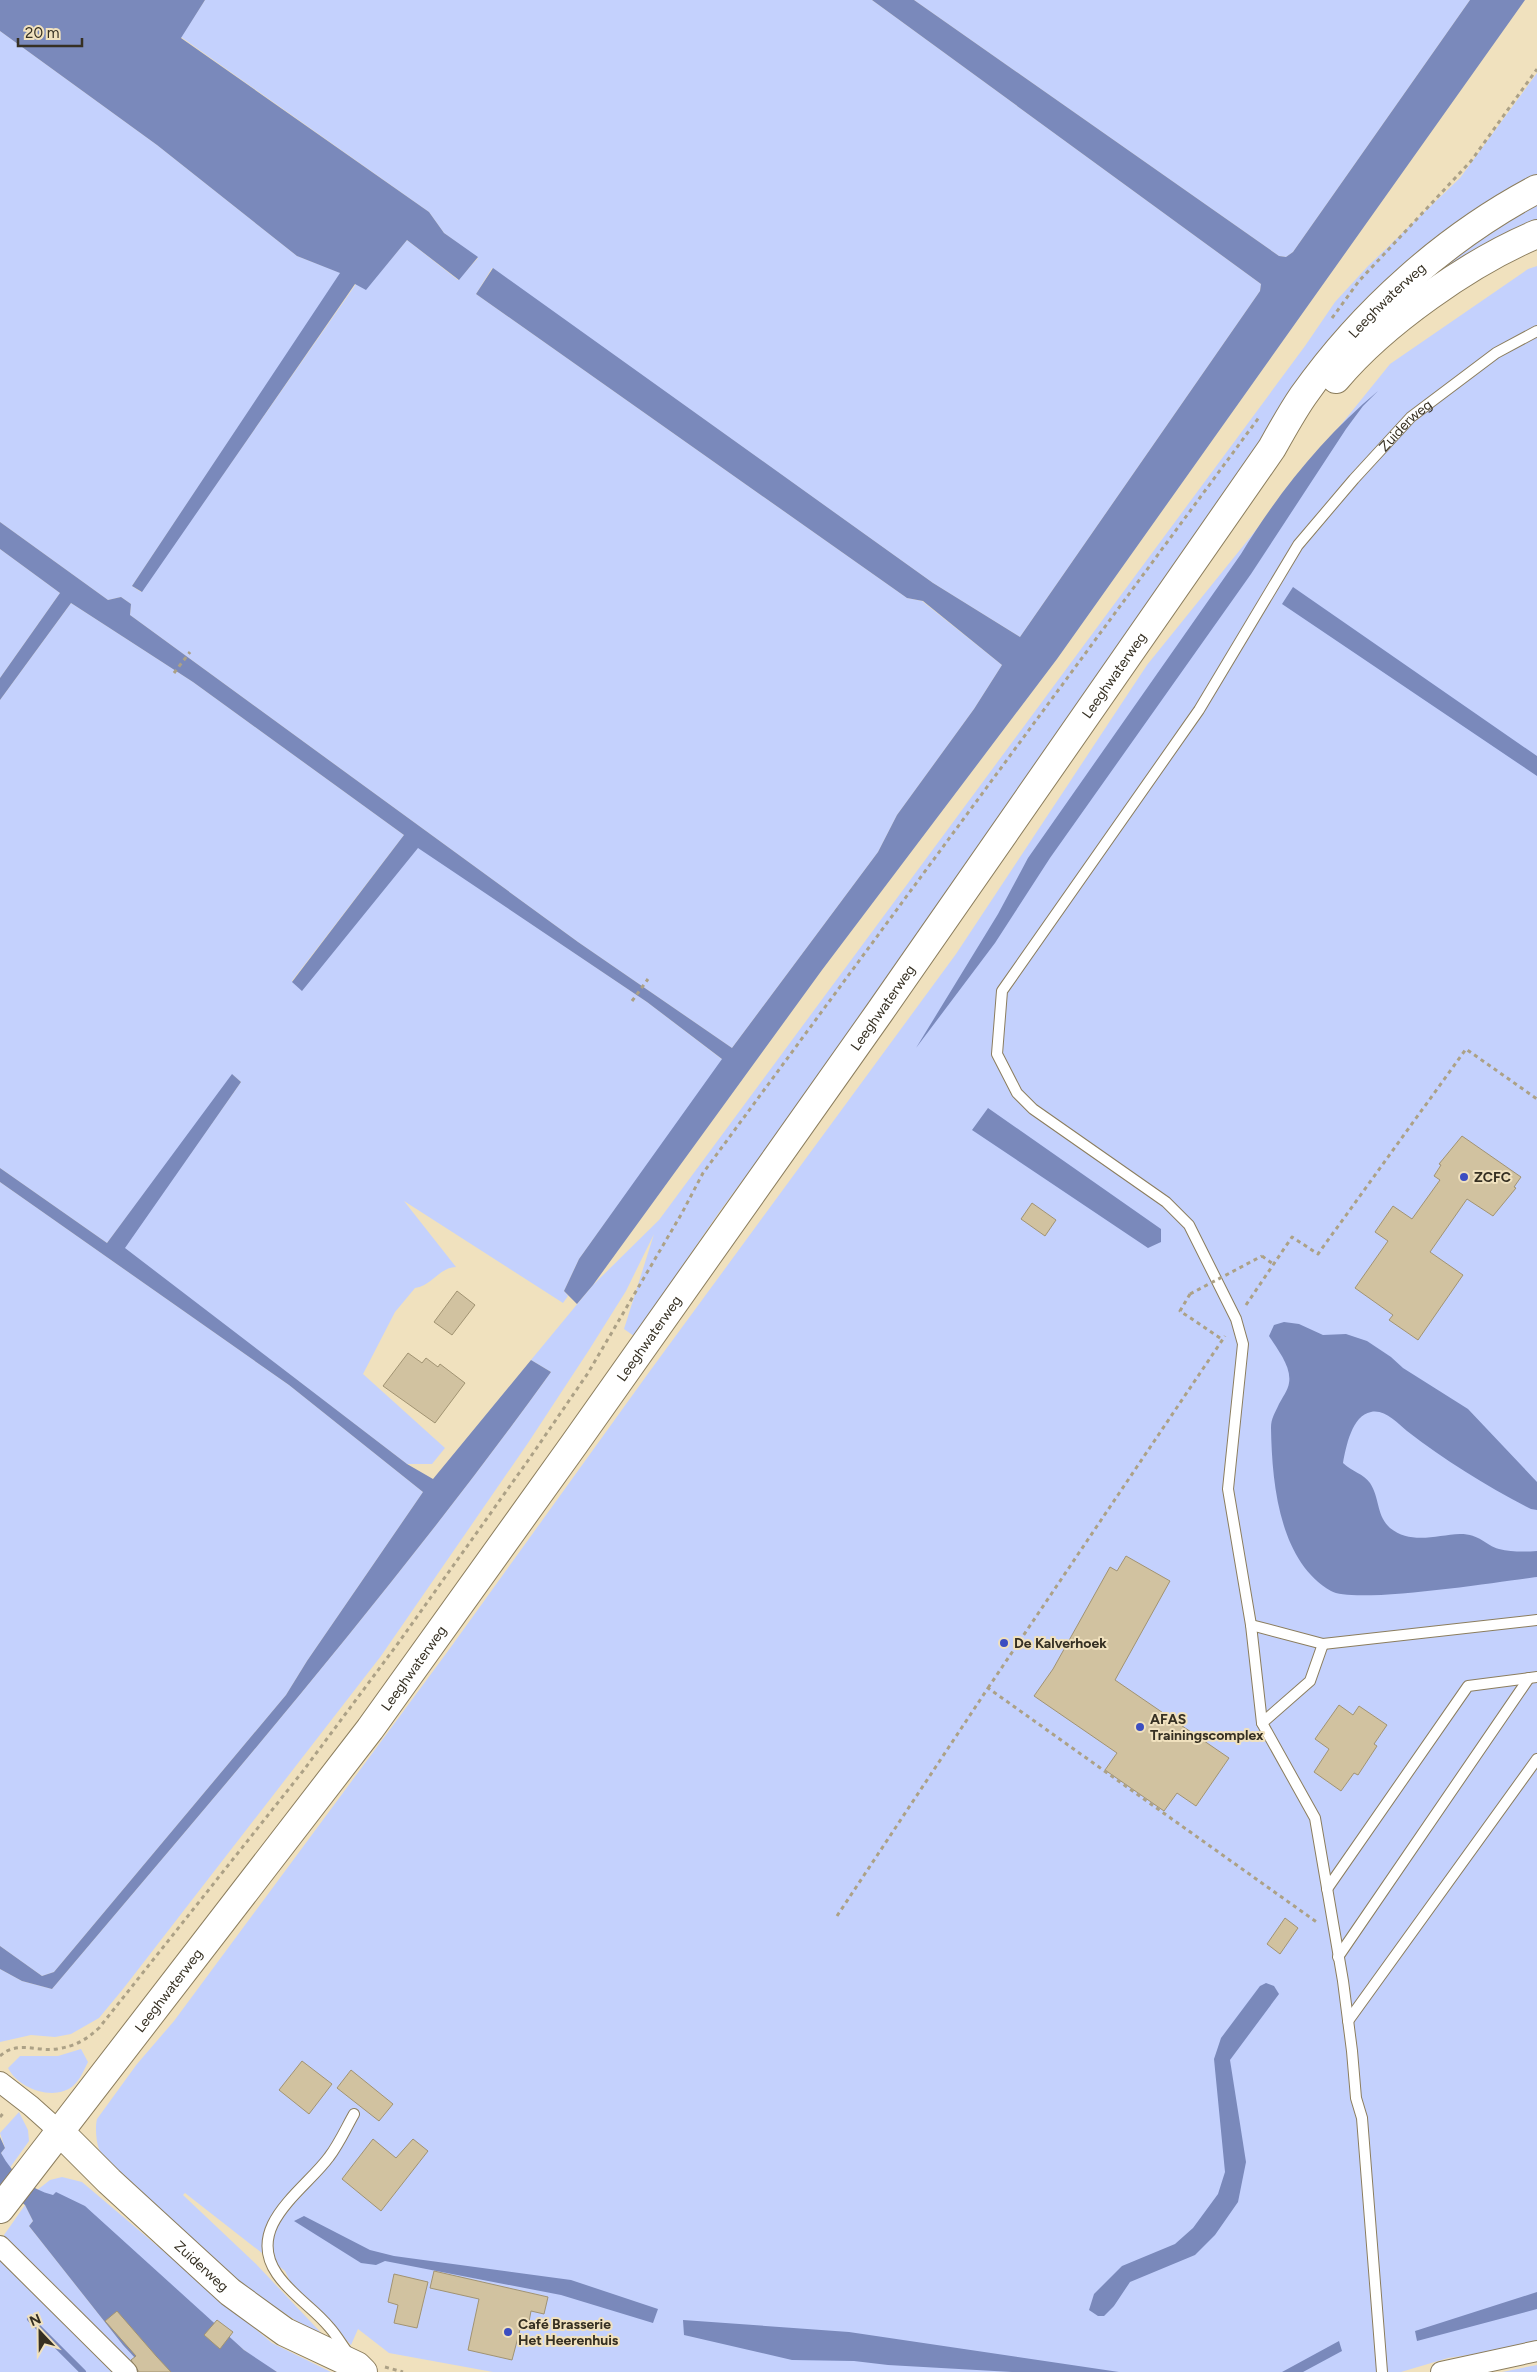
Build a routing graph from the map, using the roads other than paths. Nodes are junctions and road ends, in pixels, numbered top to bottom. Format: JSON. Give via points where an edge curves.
{"nodes":[{"id":1,"x":1534,"y":190,"type":"edge"},
{"id":2,"x":1537,"y":234,"type":"edge"},
{"id":3,"x":1537,"y":331,"type":"edge"},
{"id":4,"x":1272,"y":448,"type":"junction"},
{"id":5,"x":1537,"y":1620,"type":"edge"},
{"id":6,"x":1251,"y":1625,"type":"junction"},
{"id":7,"x":1323,"y":1644,"type":"junction"},
{"id":8,"x":1533,"y":1678,"type":"edge"},
{"id":9,"x":1262,"y":1723,"type":"junction"},
{"id":10,"x":1537,"y":1759,"type":"edge"},
{"id":11,"x":1327,"y":1889,"type":"junction"},
{"id":12,"x":1338,"y":1957,"type":"junction"},
{"id":13,"x":1348,"y":2021,"type":"junction"},
{"id":14,"x":0,"y":2082,"type":"edge"},
{"id":15,"x":354,"y":2114,"type":"dead end"},
{"id":16,"x":60,"y":2132,"type":"junction"},
{"id":17,"x":6,"y":2202,"type":"edge"},
{"id":18,"x":0,"y":2246,"type":"edge"},
{"id":19,"x":1537,"y":2351,"type":"edge"},
{"id":20,"x":360,"y":2369,"type":"edge"},
{"id":21,"x":127,"y":2372,"type":"edge"},
{"id":22,"x":1382,"y":2372,"type":"edge"},
{"id":23,"x":1441,"y":2372,"type":"edge"}],
"edges":[{"from":1,"to":4,"type":"main road","name":"Leeghwaterweg","via":[[1466,232],[1370,316],[1302,397]]},
{"from":2,"to":4,"type":"main road","name":"Leeghwaterweg","via":[[1445,285],[1402,318],[1339,375]]},
{"from":3,"to":6,"type":"lane","name":"Zuiderweg","via":[[1496,353],[1411,417],[1298,545],[1199,710],[1002,991],[996,1054],[1018,1093],[1033,1109],[1166,1202],[1188,1225],[1236,1319],[1243,1344],[1228,1489]]},
{"from":4,"to":16,"type":"main road","name":"Leeghwaterweg","via":[[879,1013],[370,1729]]},
{"from":5,"to":7,"type":"lane"},
{"from":6,"to":7,"type":"lane"},
{"from":6,"to":9,"type":"lane","name":"Zuiderweg"},
{"from":7,"to":9,"type":"lane","via":[[1310,1681]]},
{"from":8,"to":11,"type":"lane","via":[[1468,1686]]},
{"from":8,"to":12,"type":"lane"},
{"from":9,"to":11,"type":"lane","via":[[1315,1818]]},
{"from":10,"to":13,"type":"lane"},
{"from":11,"to":12,"type":"lane"},
{"from":12,"to":13,"type":"lane"},
{"from":13,"to":22,"type":"lane","via":[[1356,2098],[1362,2118]]},
{"from":14,"to":16,"type":"street"},
{"from":15,"to":20,"type":"lane","via":[[329,2157],[282,2206],[266,2248],[276,2272],[294,2296],[330,2327]]},
{"from":16,"to":17,"type":"main road","name":"Leeghwaterweg"},
{"from":16,"to":20,"type":"main road","name":"Zuiderweg","via":[[109,2182],[230,2292],[285,2332]]},
{"from":18,"to":21,"type":"street"},
{"from":19,"to":23,"type":"street"}]}
